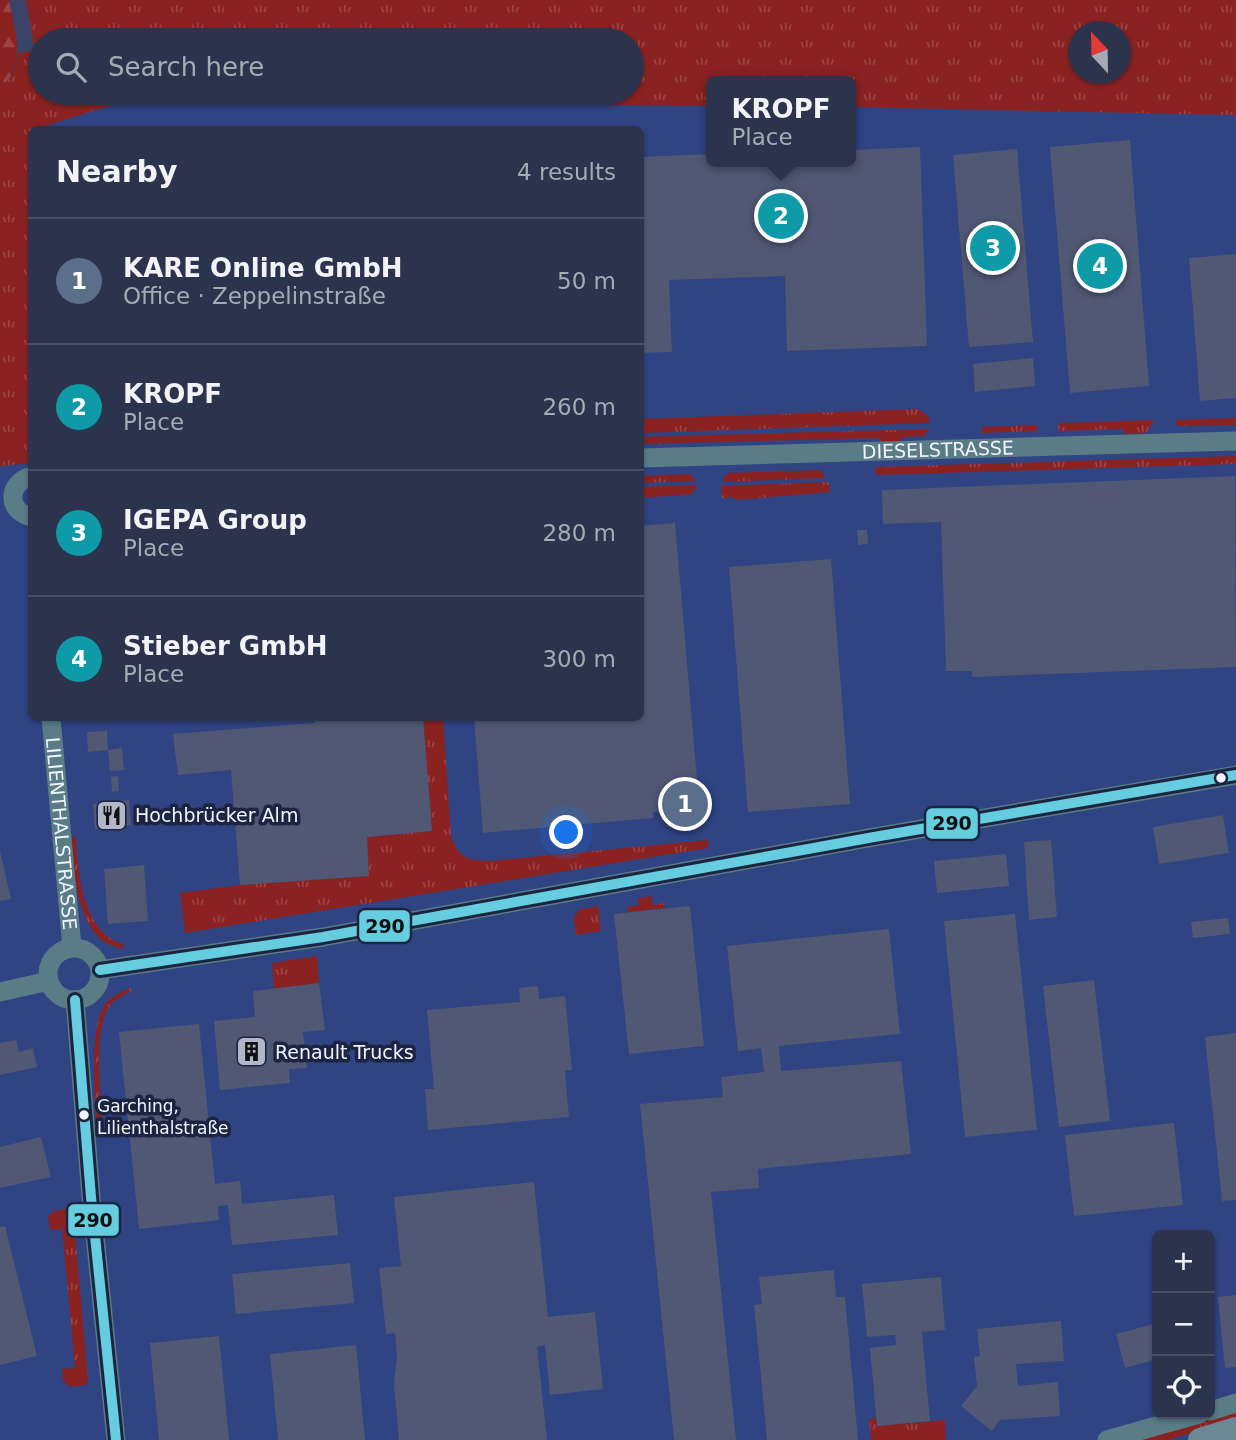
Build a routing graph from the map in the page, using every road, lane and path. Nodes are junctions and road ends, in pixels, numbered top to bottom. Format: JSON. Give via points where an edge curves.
{"nodes":[{"id":1,"x":1236,"y":441,"type":"edge"},
{"id":2,"x":644,"y":458,"type":"edge"},
{"id":3,"x":28,"y":477,"type":"edge"},
{"id":4,"x":7,"y":488,"type":"edge"},
{"id":5,"x":28,"y":516,"type":"edge"},
{"id":6,"x":51,"y":721,"type":"edge"},
{"id":7,"x":1236,"y":775,"type":"edge"},
{"id":8,"x":72,"y":947,"type":"junction"},
{"id":9,"x":100,"y":970,"type":"junction"},
{"id":10,"x":48,"y":981,"type":"junction"},
{"id":11,"x":0,"y":992,"type":"edge"},
{"id":12,"x":75,"y":1000,"type":"junction"},
{"id":13,"x":1236,"y":1403,"type":"edge"},
{"id":14,"x":1215,"y":1409,"type":"edge"},
{"id":15,"x":1181,"y":1419,"type":"edge"},
{"id":16,"x":1236,"y":1429,"type":"edge"},
{"id":17,"x":116,"y":1440,"type":"edge"},
{"id":18,"x":1107,"y":1440,"type":"edge"},
{"id":19,"x":1200,"y":1440,"type":"edge"}],
"edges":[{"from":1,"to":2,"type":"street","name":"DIESELSTRASSE"},
{"from":3,"to":4,"type":"street"},
{"from":4,"to":5,"type":"street","via":[[14,506]]},
{"from":6,"to":8,"type":"street","name":"LILIENTHALSTRASSE"},
{"from":7,"to":9,"type":"street","via":[[336,934]]},
{"from":8,"to":9,"type":"street","via":[[93,956]]},
{"from":8,"to":10,"type":"street","via":[[52,959]]},
{"from":9,"to":12,"type":"street","via":[[91,994]]},
{"from":10,"to":11,"type":"street"},
{"from":10,"to":12,"type":"street","via":[[61,997]]},
{"from":12,"to":17,"type":"street"},
{"from":13,"to":14,"type":"street"},
{"from":15,"to":18,"type":"street"},
{"from":16,"to":19,"type":"main road"}]}
